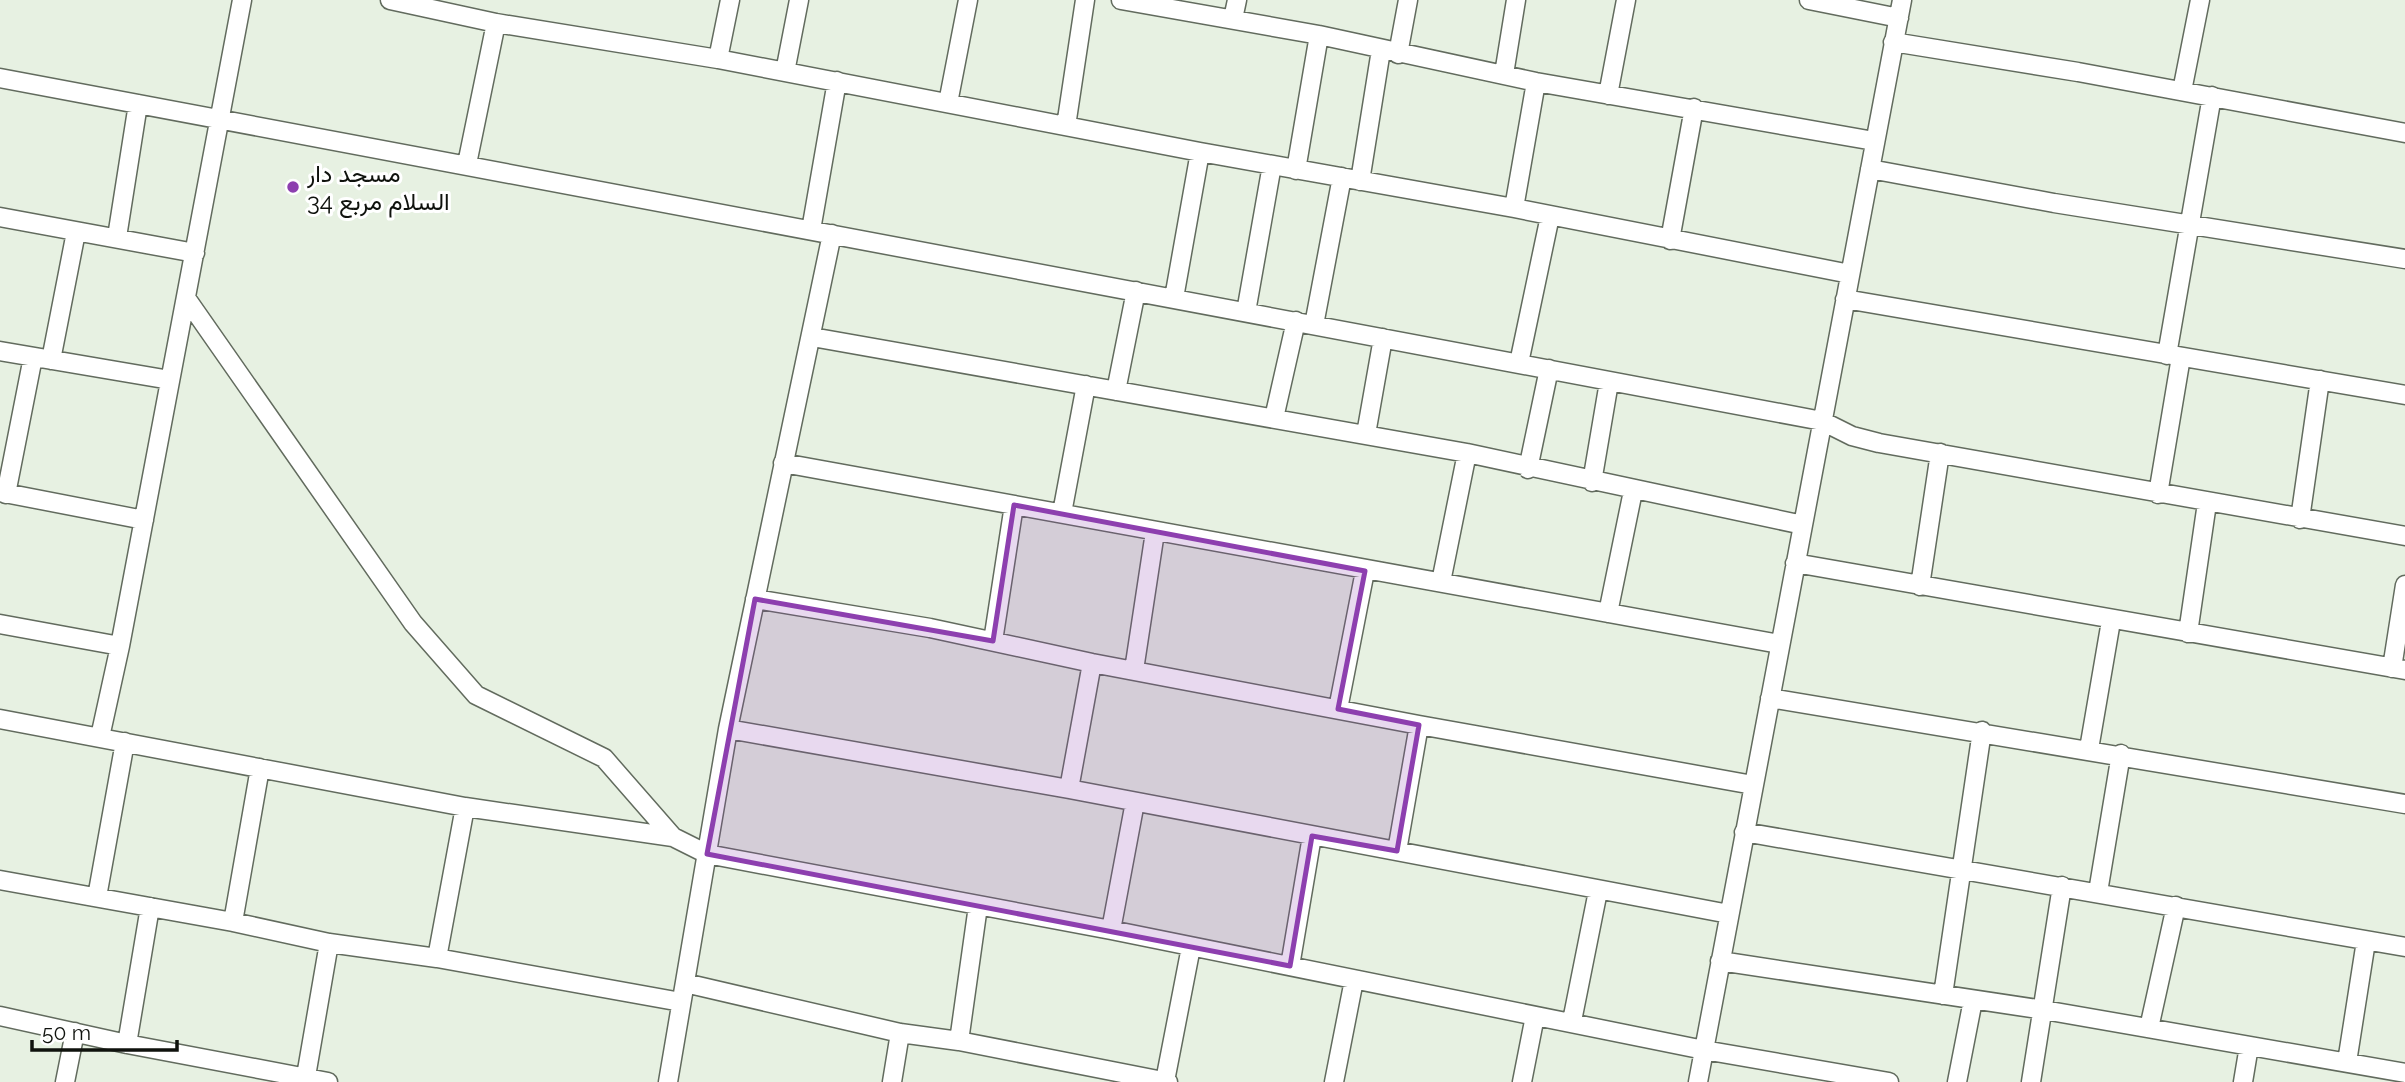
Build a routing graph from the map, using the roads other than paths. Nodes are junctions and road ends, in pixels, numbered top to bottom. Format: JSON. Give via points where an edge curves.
{"nodes":[{"id":1,"x":242,"y":0,"type":"edge"},
{"id":2,"x":390,"y":0,"type":"edge"},
{"id":3,"x":730,"y":0,"type":"edge"},
{"id":4,"x":799,"y":0,"type":"edge"},
{"id":5,"x":968,"y":0,"type":"edge"},
{"id":6,"x":1085,"y":0,"type":"edge"},
{"id":7,"x":1237,"y":0,"type":"edge"},
{"id":8,"x":1408,"y":0,"type":"edge"},
{"id":9,"x":1516,"y":0,"type":"edge"},
{"id":10,"x":1626,"y":0,"type":"edge"},
{"id":11,"x":1809,"y":0,"type":"edge"},
{"id":12,"x":2200,"y":0,"type":"edge"},
{"id":13,"x":1127,"y":1,"type":"edge"},
{"id":14,"x":436,"y":5,"type":"edge"},
{"id":15,"x":1900,"y":9,"type":"edge"},
{"id":16,"x":1234,"y":19,"type":"junction"},
{"id":17,"x":496,"y":23,"type":"junction"},
{"id":18,"x":1319,"y":35,"type":"junction"},
{"id":19,"x":1893,"y":42,"type":"junction"},
{"id":20,"x":1390,"y":52,"type":"junction"},
{"id":21,"x":718,"y":59,"type":"junction"},
{"id":22,"x":785,"y":72,"type":"junction"},
{"id":23,"x":1504,"y":74,"type":"junction"},
{"id":24,"x":0,"y":78,"type":"edge"},
{"id":25,"x":836,"y":81,"type":"junction"},
{"id":26,"x":1536,"y":82,"type":"junction"},
{"id":27,"x":2182,"y":91,"type":"junction"},
{"id":28,"x":1608,"y":95,"type":"junction"},
{"id":29,"x":2212,"y":96,"type":"junction"},
{"id":30,"x":948,"y":103,"type":"junction"},
{"id":31,"x":138,"y":104,"type":"junction"},
{"id":32,"x":1694,"y":108,"type":"junction"},
{"id":33,"x":220,"y":118,"type":"junction"},
{"id":34,"x":1066,"y":126,"type":"junction"},
{"id":35,"x":2405,"y":133,"type":"edge"},
{"id":36,"x":1874,"y":141,"type":"junction"},
{"id":37,"x":1200,"y":152,"type":"junction"},
{"id":38,"x":467,"y":163,"type":"junction"},
{"id":39,"x":1272,"y":165,"type":"junction"},
{"id":40,"x":1870,"y":169,"type":"junction"},
{"id":41,"x":1296,"y":170,"type":"junction"},
{"id":42,"x":1351,"y":179,"type":"junction"},
{"id":43,"x":1514,"y":208,"type":"junction"},
{"id":44,"x":1550,"y":216,"type":"junction"},
{"id":45,"x":0,"y":217,"type":"edge"},
{"id":46,"x":2189,"y":223,"type":"junction"},
{"id":47,"x":811,"y":230,"type":"junction"},
{"id":48,"x":76,"y":232,"type":"junction"},
{"id":49,"x":832,"y":234,"type":"junction"},
{"id":50,"x":117,"y":237,"type":"junction"},
{"id":51,"x":1670,"y":240,"type":"junction"},
{"id":52,"x":195,"y":253,"type":"junction"},
{"id":53,"x":2405,"y":259,"type":"edge"},
{"id":54,"x":1850,"y":274,"type":"junction"},
{"id":55,"x":1136,"y":291,"type":"junction"},
{"id":56,"x":186,"y":298,"type":"junction"},
{"id":57,"x":1174,"y":298,"type":"junction"},
{"id":58,"x":1845,"y":299,"type":"junction"},
{"id":59,"x":1246,"y":312,"type":"junction"},
{"id":60,"x":1305,"y":323,"type":"junction"},
{"id":61,"x":812,"y":337,"type":"junction"},
{"id":62,"x":1383,"y":338,"type":"junction"},
{"id":63,"x":0,"y":351,"type":"edge"},
{"id":64,"x":2174,"y":356,"type":"junction"},
{"id":65,"x":42,"y":359,"type":"junction"},
{"id":66,"x":1519,"y":363,"type":"junction"},
{"id":67,"x":1549,"y":369,"type":"junction"},
{"id":68,"x":170,"y":380,"type":"junction"},
{"id":69,"x":2320,"y":380,"type":"junction"},
{"id":70,"x":1609,"y":382,"type":"junction"},
{"id":71,"x":1086,"y":385,"type":"junction"},
{"id":72,"x":1116,"y":391,"type":"junction"},
{"id":73,"x":2405,"y":395,"type":"edge"},
{"id":74,"x":1274,"y":418,"type":"junction"},
{"id":75,"x":1822,"y":421,"type":"junction"},
{"id":76,"x":1366,"y":434,"type":"junction"},
{"id":77,"x":1467,"y":453,"type":"junction"},
{"id":78,"x":1940,"y":453,"type":"junction"},
{"id":79,"x":783,"y":463,"type":"junction"},
{"id":80,"x":1528,"y":469,"type":"junction"},
{"id":81,"x":1592,"y":482,"type":"junction"},
{"id":82,"x":1633,"y":491,"type":"junction"},
{"id":83,"x":3,"y":493,"type":"edge"},
{"id":84,"x":2158,"y":494,"type":"junction"},
{"id":85,"x":2207,"y":503,"type":"junction"},
{"id":86,"x":1014,"y":505,"type":"junction"},
{"id":87,"x":1062,"y":513,"type":"junction"},
{"id":88,"x":2300,"y":519,"type":"junction"},
{"id":89,"x":144,"y":520,"type":"junction"},
{"id":90,"x":1802,"y":525,"type":"junction"},
{"id":91,"x":1155,"y":532,"type":"junction"},
{"id":92,"x":2405,"y":536,"type":"edge"},
{"id":93,"x":1794,"y":563,"type":"junction"},
{"id":94,"x":1365,"y":571,"type":"junction"},
{"id":95,"x":1441,"y":582,"type":"junction"},
{"id":96,"x":2405,"y":585,"type":"edge"},
{"id":97,"x":1920,"y":586,"type":"junction"},
{"id":98,"x":755,"y":599,"type":"junction"},
{"id":99,"x":1608,"y":613,"type":"junction"},
{"id":100,"x":2111,"y":621,"type":"junction"},
{"id":101,"x":0,"y":624,"type":"edge"},
{"id":102,"x":2188,"y":633,"type":"junction"},
{"id":103,"x":993,"y":641,"type":"junction"},
{"id":104,"x":1779,"y":644,"type":"junction"},
{"id":105,"x":120,"y":646,"type":"junction"},
{"id":106,"x":1092,"y":663,"type":"junction"},
{"id":107,"x":2398,"y":669,"type":"edge"},
{"id":108,"x":1134,"y":670,"type":"junction"},
{"id":109,"x":1770,"y":698,"type":"junction"},
{"id":110,"x":1338,"y":709,"type":"junction"},
{"id":111,"x":0,"y":719,"type":"edge"},
{"id":112,"x":1419,"y":725,"type":"junction"},
{"id":113,"x":728,"y":729,"type":"junction"},
{"id":114,"x":1982,"y":731,"type":"junction"},
{"id":115,"x":100,"y":737,"type":"junction"},
{"id":116,"x":125,"y":742,"type":"junction"},
{"id":117,"x":2089,"y":749,"type":"junction"},
{"id":118,"x":2121,"y":754,"type":"junction"},
{"id":119,"x":260,"y":768,"type":"junction"},
{"id":120,"x":1753,"y":785,"type":"junction"},
{"id":121,"x":1069,"y":789,"type":"junction"},
{"id":122,"x":1135,"y":802,"type":"junction"},
{"id":123,"x":2405,"y":803,"type":"edge"},
{"id":124,"x":466,"y":807,"type":"junction"},
{"id":125,"x":1744,"y":832,"type":"junction"},
{"id":126,"x":1312,"y":836,"type":"junction"},
{"id":127,"x":673,"y":837,"type":"junction"},
{"id":128,"x":1397,"y":851,"type":"junction"},
{"id":129,"x":707,"y":854,"type":"junction"},
{"id":130,"x":1961,"y":871,"type":"junction"},
{"id":131,"x":0,"y":880,"type":"edge"},
{"id":132,"x":2062,"y":886,"type":"junction"},
{"id":133,"x":1598,"y":891,"type":"junction"},
{"id":134,"x":2098,"y":891,"type":"junction"},
{"id":135,"x":97,"y":897,"type":"junction"},
{"id":136,"x":978,"y":906,"type":"junction"},
{"id":137,"x":2176,"y":906,"type":"junction"},
{"id":138,"x":150,"y":907,"type":"junction"},
{"id":139,"x":1729,"y":914,"type":"junction"},
{"id":140,"x":233,"y":922,"type":"junction"},
{"id":141,"x":1111,"y":930,"type":"junction"},
{"id":142,"x":2366,"y":941,"type":"junction"},
{"id":143,"x":328,"y":943,"type":"junction"},
{"id":144,"x":1191,"y":947,"type":"junction"},
{"id":145,"x":2405,"y":947,"type":"edge"},
{"id":146,"x":437,"y":958,"type":"junction"},
{"id":147,"x":1720,"y":961,"type":"junction"},
{"id":148,"x":1290,"y":966,"type":"junction"},
{"id":149,"x":1354,"y":980,"type":"junction"},
{"id":150,"x":685,"y":983,"type":"junction"},
{"id":151,"x":1943,"y":995,"type":"junction"},
{"id":152,"x":1973,"y":1000,"type":"junction"},
{"id":153,"x":681,"y":1002,"type":"junction"},
{"id":154,"x":2044,"y":1010,"type":"junction"},
{"id":155,"x":0,"y":1016,"type":"edge"},
{"id":156,"x":1535,"y":1016,"type":"junction"},
{"id":157,"x":1572,"y":1021,"type":"junction"},
{"id":158,"x":2150,"y":1028,"type":"junction"},
{"id":159,"x":75,"y":1032,"type":"junction"},
{"id":160,"x":900,"y":1033,"type":"junction"},
{"id":161,"x":959,"y":1041,"type":"junction"},
{"id":162,"x":127,"y":1044,"type":"junction"},
{"id":163,"x":2249,"y":1046,"type":"junction"},
{"id":164,"x":1704,"y":1049,"type":"junction"},
{"id":165,"x":2347,"y":1062,"type":"junction"},
{"id":166,"x":1072,"y":1073,"type":"edge"},
{"id":167,"x":2405,"y":1073,"type":"edge"},
{"id":168,"x":2384,"y":1076,"type":"edge"},
{"id":169,"x":306,"y":1080,"type":"edge"},
{"id":170,"x":65,"y":1082,"type":"edge"},
{"id":171,"x":328,"y":1082,"type":"edge"},
{"id":172,"x":668,"y":1082,"type":"edge"},
{"id":173,"x":892,"y":1082,"type":"edge"},
{"id":174,"x":1167,"y":1082,"type":"edge"},
{"id":175,"x":1334,"y":1082,"type":"edge"},
{"id":176,"x":1522,"y":1082,"type":"edge"},
{"id":177,"x":1698,"y":1082,"type":"edge"},
{"id":178,"x":1889,"y":1082,"type":"edge"},
{"id":179,"x":1957,"y":1082,"type":"edge"},
{"id":180,"x":2031,"y":1082,"type":"edge"},
{"id":181,"x":2243,"y":1082,"type":"edge"}],
"edges":[{"from":1,"to":33,"type":"street"},
{"from":2,"to":14,"type":"street"},
{"from":3,"to":21,"type":"street"},
{"from":4,"to":22,"type":"street"},
{"from":5,"to":30,"type":"street"},
{"from":6,"to":34,"type":"street"},
{"from":7,"to":16,"type":"street"},
{"from":8,"to":20,"type":"street"},
{"from":9,"to":23,"type":"street"},
{"from":10,"to":28,"type":"street"},
{"from":11,"to":15,"type":"street"},
{"from":12,"to":27,"type":"street"},
{"from":13,"to":16,"type":"street"},
{"from":14,"to":17,"type":"street"},
{"from":15,"to":19,"type":"street"},
{"from":16,"to":18,"type":"street"},
{"from":17,"to":21,"type":"street"},
{"from":17,"to":38,"type":"street"},
{"from":18,"to":20,"type":"street"},
{"from":18,"to":41,"type":"street"},
{"from":19,"to":27,"type":"street"},
{"from":19,"to":36,"type":"street"},
{"from":20,"to":23,"type":"street"},
{"from":20,"to":42,"type":"street"},
{"from":21,"to":22,"type":"street"},
{"from":22,"to":25,"type":"street"},
{"from":23,"to":26,"type":"street"},
{"from":24,"to":31,"type":"street"},
{"from":25,"to":30,"type":"street"},
{"from":25,"to":47,"type":"street"},
{"from":26,"to":28,"type":"street"},
{"from":26,"to":43,"type":"street"},
{"from":27,"to":29,"type":"street"},
{"from":28,"to":32,"type":"street"},
{"from":29,"to":35,"type":"street"},
{"from":29,"to":46,"type":"street"},
{"from":30,"to":34,"type":"street"},
{"from":31,"to":33,"type":"street"},
{"from":31,"to":50,"type":"street"},
{"from":32,"to":36,"type":"street"},
{"from":32,"to":51,"type":"street"},
{"from":33,"to":38,"type":"street"},
{"from":33,"to":52,"type":"street"},
{"from":34,"to":37,"type":"street"},
{"from":36,"to":40,"type":"street"},
{"from":37,"to":39,"type":"street"},
{"from":37,"to":57,"type":"street"},
{"from":38,"to":47,"type":"street"},
{"from":39,"to":41,"type":"street"},
{"from":39,"to":59,"type":"street"},
{"from":40,"to":46,"type":"street"},
{"from":40,"to":54,"type":"street"},
{"from":41,"to":42,"type":"street"},
{"from":42,"to":43,"type":"street"},
{"from":42,"to":60,"type":"street"},
{"from":43,"to":44,"type":"street"},
{"from":44,"to":51,"type":"street"},
{"from":44,"to":66,"type":"street"},
{"from":45,"to":48,"type":"street"},
{"from":46,"to":53,"type":"street"},
{"from":46,"to":64,"type":"street"},
{"from":47,"to":49,"type":"street"},
{"from":48,"to":50,"type":"street"},
{"from":48,"to":65,"type":"street"},
{"from":49,"to":55,"type":"street"},
{"from":49,"to":61,"type":"street"},
{"from":50,"to":52,"type":"street"},
{"from":51,"to":54,"type":"street"},
{"from":52,"to":56,"type":"street"},
{"from":54,"to":58,"type":"street"},
{"from":55,"to":57,"type":"street"},
{"from":55,"to":72,"type":"street"},
{"from":56,"to":68,"type":"street"},
{"from":56,"to":127,"type":"street","via":[[413,623],[476,695],[604,758]]},
{"from":57,"to":59,"type":"street"},
{"from":58,"to":64,"type":"street"},
{"from":58,"to":75,"type":"street"},
{"from":59,"to":60,"type":"street"},
{"from":60,"to":62,"type":"street"},
{"from":60,"to":74,"type":"street"},
{"from":61,"to":71,"type":"street"},
{"from":61,"to":79,"type":"street"},
{"from":62,"to":66,"type":"street"},
{"from":62,"to":76,"type":"street"},
{"from":63,"to":65,"type":"street"},
{"from":64,"to":69,"type":"street"},
{"from":64,"to":84,"type":"street"},
{"from":65,"to":68,"type":"street"},
{"from":65,"to":83,"type":"street"},
{"from":66,"to":67,"type":"street"},
{"from":67,"to":70,"type":"street"},
{"from":67,"to":80,"type":"street"},
{"from":68,"to":89,"type":"street"},
{"from":69,"to":73,"type":"street"},
{"from":69,"to":88,"type":"street"},
{"from":70,"to":75,"type":"street"},
{"from":70,"to":81,"type":"street"},
{"from":71,"to":72,"type":"street"},
{"from":71,"to":87,"type":"street"},
{"from":72,"to":74,"type":"street"},
{"from":74,"to":76,"type":"street"},
{"from":75,"to":78,"type":"street","via":[[1852,436]]},
{"from":75,"to":90,"type":"street"},
{"from":76,"to":77,"type":"street"},
{"from":77,"to":80,"type":"street"},
{"from":77,"to":95,"type":"street"},
{"from":78,"to":84,"type":"street"},
{"from":78,"to":97,"type":"street"},
{"from":79,"to":86,"type":"street"},
{"from":79,"to":98,"type":"street"},
{"from":80,"to":81,"type":"street"},
{"from":81,"to":82,"type":"street"},
{"from":82,"to":90,"type":"street"},
{"from":82,"to":99,"type":"street"},
{"from":83,"to":89,"type":"street"},
{"from":84,"to":85,"type":"street"},
{"from":85,"to":88,"type":"street"},
{"from":85,"to":102,"type":"street"},
{"from":86,"to":87,"type":"street"},
{"from":86,"to":103,"type":"street"},
{"from":87,"to":91,"type":"street"},
{"from":88,"to":92,"type":"street"},
{"from":89,"to":105,"type":"street"},
{"from":90,"to":93,"type":"street"},
{"from":91,"to":94,"type":"street"},
{"from":91,"to":108,"type":"street"},
{"from":93,"to":97,"type":"street"},
{"from":93,"to":104,"type":"street"},
{"from":94,"to":95,"type":"street"},
{"from":94,"to":110,"type":"street"},
{"from":95,"to":99,"type":"street"},
{"from":96,"to":107,"type":"street"},
{"from":97,"to":100,"type":"street"},
{"from":98,"to":103,"type":"street"},
{"from":98,"to":113,"type":"street"},
{"from":99,"to":104,"type":"street"},
{"from":100,"to":102,"type":"street"},
{"from":100,"to":117,"type":"street"},
{"from":101,"to":105,"type":"street"},
{"from":102,"to":107,"type":"street"},
{"from":103,"to":106,"type":"street"},
{"from":104,"to":109,"type":"street"},
{"from":105,"to":115,"type":"street"},
{"from":106,"to":108,"type":"street"},
{"from":106,"to":121,"type":"street"},
{"from":108,"to":110,"type":"street"},
{"from":109,"to":114,"type":"street"},
{"from":109,"to":120,"type":"street"},
{"from":110,"to":112,"type":"street"},
{"from":111,"to":115,"type":"street"},
{"from":112,"to":120,"type":"street"},
{"from":112,"to":128,"type":"street"},
{"from":113,"to":121,"type":"street"},
{"from":113,"to":129,"type":"street"},
{"from":114,"to":117,"type":"street"},
{"from":114,"to":130,"type":"street"},
{"from":115,"to":116,"type":"street"},
{"from":116,"to":119,"type":"street"},
{"from":116,"to":135,"type":"street"},
{"from":117,"to":118,"type":"street"},
{"from":118,"to":123,"type":"street"},
{"from":118,"to":134,"type":"street"},
{"from":119,"to":124,"type":"street"},
{"from":119,"to":140,"type":"street"},
{"from":120,"to":125,"type":"street"},
{"from":121,"to":122,"type":"street"},
{"from":122,"to":126,"type":"street"},
{"from":122,"to":141,"type":"street"},
{"from":124,"to":127,"type":"street"},
{"from":124,"to":146,"type":"street"},
{"from":125,"to":130,"type":"street"},
{"from":125,"to":139,"type":"street"},
{"from":126,"to":128,"type":"street"},
{"from":126,"to":148,"type":"street"},
{"from":127,"to":129,"type":"street"},
{"from":128,"to":133,"type":"street"},
{"from":129,"to":136,"type":"street"},
{"from":129,"to":150,"type":"street"},
{"from":130,"to":132,"type":"street"},
{"from":130,"to":151,"type":"street"},
{"from":131,"to":135,"type":"street"},
{"from":132,"to":134,"type":"street"},
{"from":132,"to":154,"type":"street"},
{"from":133,"to":139,"type":"street"},
{"from":133,"to":157,"type":"street"},
{"from":134,"to":137,"type":"street"},
{"from":135,"to":138,"type":"street"},
{"from":136,"to":141,"type":"street"},
{"from":136,"to":161,"type":"street"},
{"from":137,"to":142,"type":"street"},
{"from":137,"to":158,"type":"street"},
{"from":138,"to":140,"type":"street"},
{"from":138,"to":162,"type":"street"},
{"from":139,"to":147,"type":"street"},
{"from":140,"to":143,"type":"street"},
{"from":141,"to":144,"type":"street"},
{"from":142,"to":145,"type":"street"},
{"from":142,"to":165,"type":"street"},
{"from":143,"to":146,"type":"street"},
{"from":143,"to":169,"type":"street"},
{"from":144,"to":148,"type":"street"},
{"from":144,"to":174,"type":"street"},
{"from":146,"to":153,"type":"street"},
{"from":147,"to":151,"type":"street"},
{"from":147,"to":164,"type":"street"},
{"from":148,"to":149,"type":"street"},
{"from":149,"to":156,"type":"street"},
{"from":149,"to":175,"type":"street"},
{"from":150,"to":153,"type":"street"},
{"from":150,"to":160,"type":"street"},
{"from":151,"to":152,"type":"street"},
{"from":152,"to":154,"type":"street"},
{"from":152,"to":179,"type":"street"},
{"from":153,"to":172,"type":"street"},
{"from":154,"to":158,"type":"street"},
{"from":154,"to":180,"type":"street"},
{"from":155,"to":159,"type":"street"},
{"from":156,"to":157,"type":"street"},
{"from":156,"to":176,"type":"street"},
{"from":157,"to":164,"type":"street"},
{"from":158,"to":163,"type":"street"},
{"from":159,"to":162,"type":"street"},
{"from":159,"to":170,"type":"street"},
{"from":160,"to":161,"type":"street"},
{"from":160,"to":173,"type":"street"},
{"from":161,"to":166,"type":"street"},
{"from":162,"to":169,"type":"street"},
{"from":163,"to":165,"type":"street"},
{"from":163,"to":181,"type":"street"},
{"from":164,"to":177,"type":"street"},
{"from":164,"to":178,"type":"street"},
{"from":165,"to":168,"type":"street"},
{"from":166,"to":174,"type":"street"},
{"from":167,"to":168,"type":"street"},
{"from":169,"to":171,"type":"street"}]}
